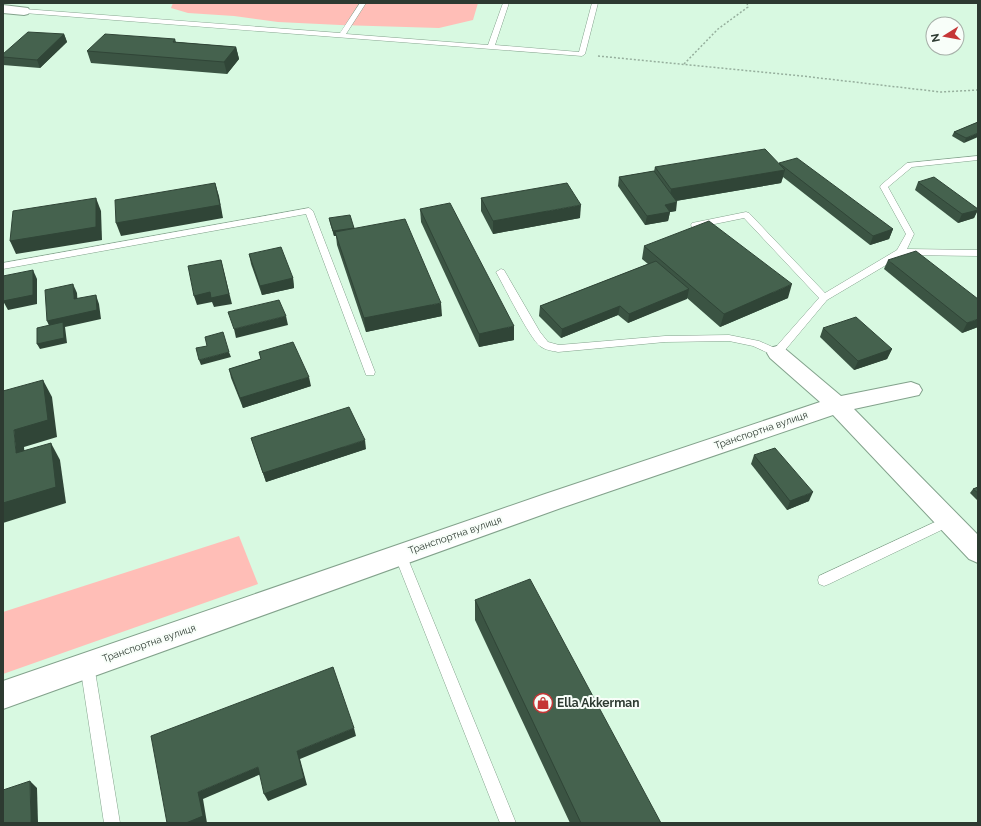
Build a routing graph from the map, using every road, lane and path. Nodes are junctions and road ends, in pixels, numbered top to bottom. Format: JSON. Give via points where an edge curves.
{"nodes":[{"id":1,"x":363,"y":3,"type":"edge"},
{"id":2,"x":506,"y":3,"type":"edge"},
{"id":3,"x":595,"y":3,"type":"edge"},
{"id":4,"x":747,"y":3,"type":"edge"},
{"id":5,"x":28,"y":7,"type":"edge"},
{"id":6,"x":3,"y":9,"type":"edge"},
{"id":7,"x":342,"y":35,"type":"junction"},
{"id":8,"x":491,"y":47,"type":"junction"},
{"id":9,"x":582,"y":54,"type":"junction"},
{"id":10,"x":684,"y":64,"type":"junction"},
{"id":11,"x":978,"y":90,"type":"edge"},
{"id":12,"x":978,"y":158,"type":"edge"},
{"id":13,"x":695,"y":225,"type":"edge"},
{"id":14,"x":901,"y":252,"type":"junction"},
{"id":15,"x":978,"y":253,"type":"edge"},
{"id":16,"x":3,"y":266,"type":"edge"},
{"id":17,"x":501,"y":272,"type":"dead end"},
{"id":18,"x":824,"y":298,"type":"junction"},
{"id":19,"x":777,"y":353,"type":"junction"},
{"id":20,"x":370,"y":372,"type":"dead end"},
{"id":21,"x":911,"y":390,"type":"dead end"},
{"id":22,"x":837,"y":405,"type":"junction"},
{"id":23,"x":948,"y":521,"type":"junction"},
{"id":24,"x":978,"y":552,"type":"edge"},
{"id":25,"x":400,"y":554,"type":"junction"},
{"id":26,"x":824,"y":580,"type":"dead end"},
{"id":27,"x":87,"y":665,"type":"junction"},
{"id":28,"x":3,"y":695,"type":"edge"},
{"id":29,"x":112,"y":823,"type":"edge"},
{"id":30,"x":508,"y":823,"type":"edge"}],
"edges":[{"from":1,"to":7,"type":"lane"},
{"from":2,"to":8,"type":"lane"},
{"from":3,"to":9,"type":"lane"},
{"from":4,"to":10,"type":"path","via":[[748,7],[718,29]]},
{"from":5,"to":6,"type":"street"},
{"from":5,"to":7,"type":"lane"},
{"from":7,"to":8,"type":"lane"},
{"from":8,"to":9,"type":"lane"},
{"from":9,"to":10,"type":"path"},
{"from":10,"to":11,"type":"path","via":[[940,92]]},
{"from":12,"to":14,"type":"lane","via":[[910,165],[884,187],[910,234]]},
{"from":13,"to":18,"type":"lane","via":[[746,215]]},
{"from":14,"to":15,"type":"lane"},
{"from":14,"to":18,"type":"lane"},
{"from":16,"to":20,"type":"lane","via":[[309,211]]},
{"from":17,"to":19,"type":"lane","via":[[536,334],[544,344],[558,349],[666,339],[729,338],[756,343]]},
{"from":18,"to":19,"type":"lane"},
{"from":19,"to":22,"type":"street"},
{"from":21,"to":22,"type":"street","name":"Транспортна вулиця"},
{"from":22,"to":23,"type":"street"},
{"from":22,"to":25,"type":"street","name":"Транспортна вулиця"},
{"from":23,"to":24,"type":"street"},
{"from":23,"to":26,"type":"lane"},
{"from":25,"to":27,"type":"street","name":"Транспортна вулиця"},
{"from":25,"to":30,"type":"lane"},
{"from":27,"to":28,"type":"street","name":"Транспортна вулиця"},
{"from":27,"to":29,"type":"lane"}]}
